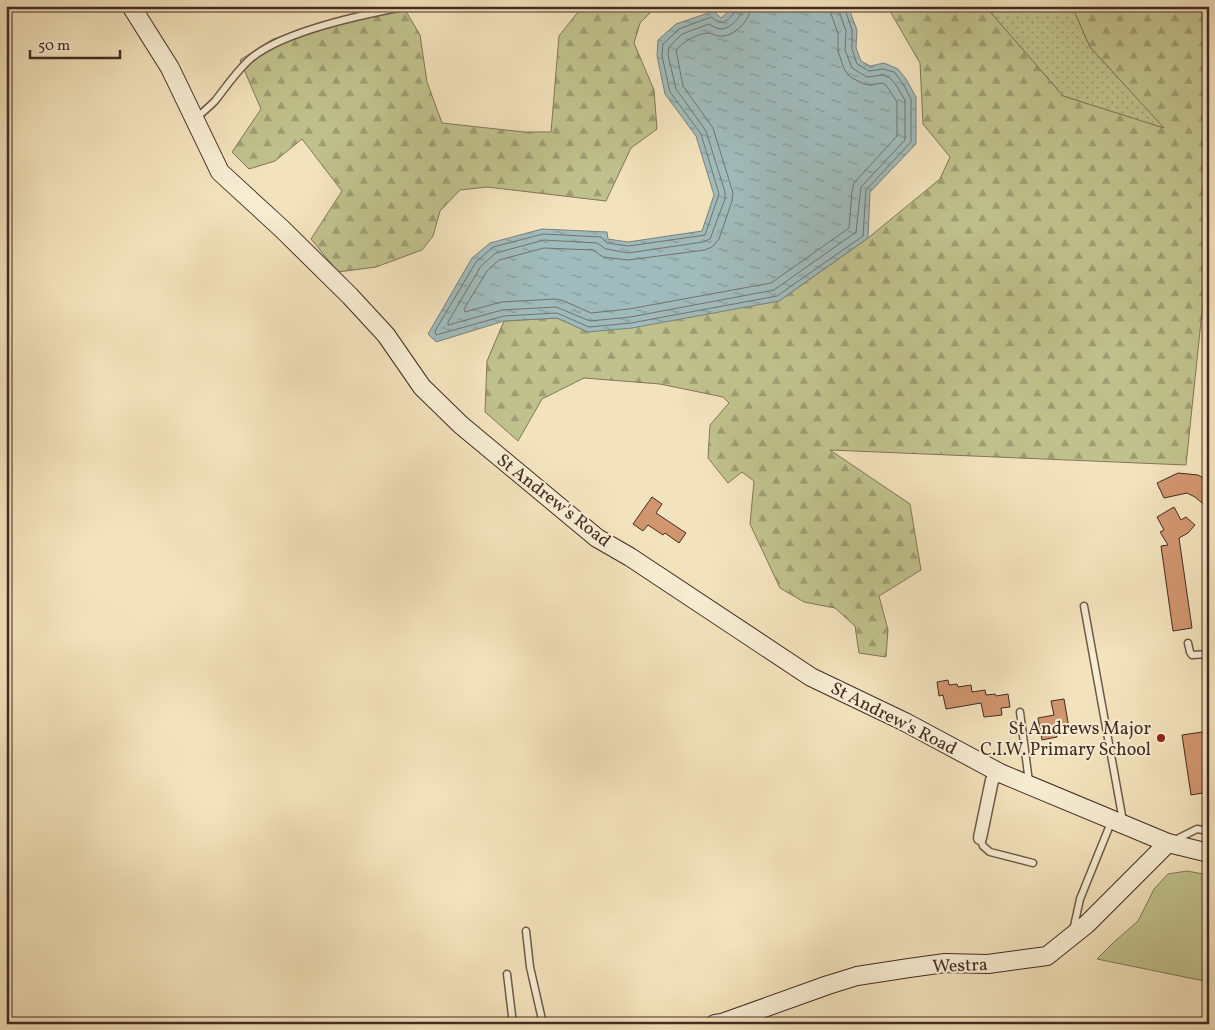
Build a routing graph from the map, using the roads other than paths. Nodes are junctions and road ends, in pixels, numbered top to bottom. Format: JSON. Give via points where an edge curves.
{"nodes":[{"id":1,"x":132,"y":6,"type":"edge"},
{"id":2,"x":408,"y":6,"type":"edge"},
{"id":3,"x":194,"y":120,"type":"junction"},
{"id":4,"x":1084,"y":606,"type":"dead end"},
{"id":5,"x":1188,"y":643,"type":"dead end"},
{"id":6,"x":1209,"y":654,"type":"edge"},
{"id":7,"x":1020,"y":712,"type":"dead end"},
{"id":8,"x":1000,"y":773,"type":"junction"},
{"id":9,"x":1030,"y":785,"type":"junction"},
{"id":10,"x":1118,"y":821,"type":"junction"},
{"id":11,"x":1209,"y":831,"type":"edge"},
{"id":12,"x":980,"y":838,"type":"joint"},
{"id":13,"x":1168,"y":843,"type":"junction"},
{"id":14,"x":1209,"y":853,"type":"edge"},
{"id":15,"x":1033,"y":863,"type":"dead end"},
{"id":16,"x":526,"y":931,"type":"dead end"},
{"id":17,"x":1072,"y":937,"type":"junction"},
{"id":18,"x":507,"y":974,"type":"dead end"},
{"id":19,"x":513,"y":1024,"type":"edge"},
{"id":20,"x":543,"y":1024,"type":"edge"},
{"id":21,"x":714,"y":1024,"type":"edge"}],
"edges":[{"from":1,"to":3,"type":"street","name":"St Andrew's Road","via":[[170,68]]},
{"from":2,"to":3,"type":"lane","via":[[310,30],[263,50],[250,59],[214,102]]},
{"from":3,"to":8,"type":"street","name":"St Andrew's Road","via":[[220,172],[350,296],[386,335],[422,387],[461,425],[597,538],[811,677]]},
{"from":4,"to":10,"type":"lane"},
{"from":5,"to":6,"type":"lane","via":[[1192,655]]},
{"from":7,"to":9,"type":"lane"},
{"from":8,"to":9,"type":"street","name":"St Andrew's Road"},
{"from":8,"to":12,"type":"street","via":[[992,780]]},
{"from":9,"to":10,"type":"street","name":"St Andrew's Road"},
{"from":10,"to":13,"type":"street","name":"St Andrew's Road"},
{"from":10,"to":17,"type":"lane","via":[[1080,899]]},
{"from":11,"to":13,"type":"lane","via":[[1197,829]]},
{"from":12,"to":15,"type":"lane","via":[[990,852]]},
{"from":13,"to":14,"type":"street","name":"St Andrew's Road"},
{"from":13,"to":17,"type":"street","name":"Westra"},
{"from":16,"to":20,"type":"lane","via":[[530,967]]},
{"from":17,"to":21,"type":"street","name":"Westra","via":[[1047,956],[988,964],[945,964],[857,976]]},
{"from":18,"to":19,"type":"lane"}]}
